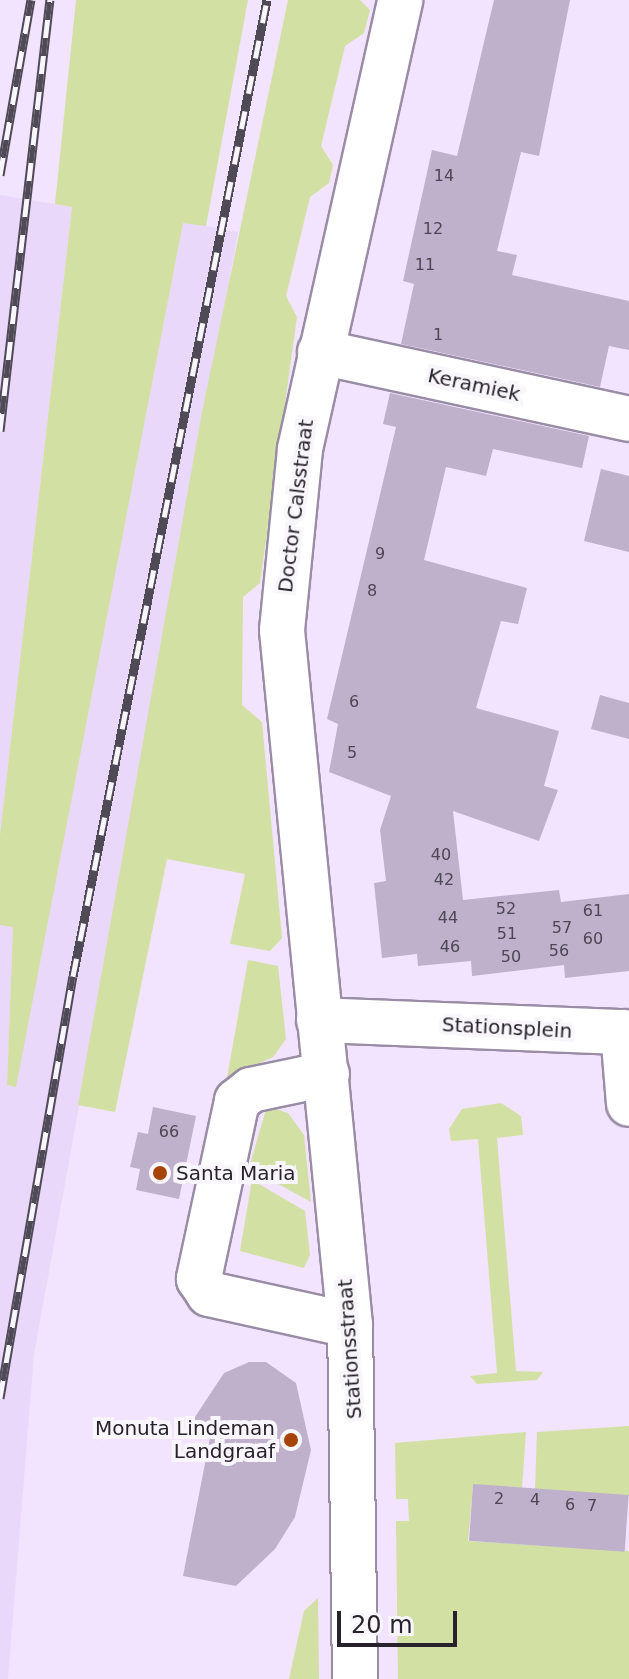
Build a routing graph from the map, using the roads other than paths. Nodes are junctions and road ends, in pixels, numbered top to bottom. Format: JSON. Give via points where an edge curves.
{"nodes":[{"id":1,"x":400,"y":0,"type":"edge"},
{"id":2,"x":320,"y":352,"type":"junction"},
{"id":3,"x":629,"y":419,"type":"edge"},
{"id":4,"x":319,"y":1020,"type":"junction"},
{"id":5,"x":626,"y":1031,"type":"edge"},
{"id":6,"x":327,"y":1074,"type":"junction"},
{"id":7,"x":629,"y":1104,"type":"edge"},
{"id":8,"x":350,"y":1325,"type":"junction"},
{"id":9,"x":355,"y":1679,"type":"edge"}],
"edges":[{"from":1,"to":2,"type":"street","name":"Doctor Calsstraat"},
{"from":2,"to":3,"type":"street","name":"Keramiek"},
{"from":2,"to":4,"type":"street","name":"Doctor Calsstraat","via":[[298,464],[282,630]]},
{"from":4,"to":5,"type":"street","name":"Stationsplein"},
{"from":4,"to":6,"type":"street","name":"Stationsstraat"},
{"from":5,"to":7,"type":"street","name":"Stationsplein"},
{"from":6,"to":8,"type":"street","name":"Stationsstraat"},
{"from":6,"to":8,"type":"street","via":[[251,1090],[237,1101],[199,1279],[219,1297]]},
{"from":8,"to":9,"type":"street","name":"Stationsstraat"}]}
